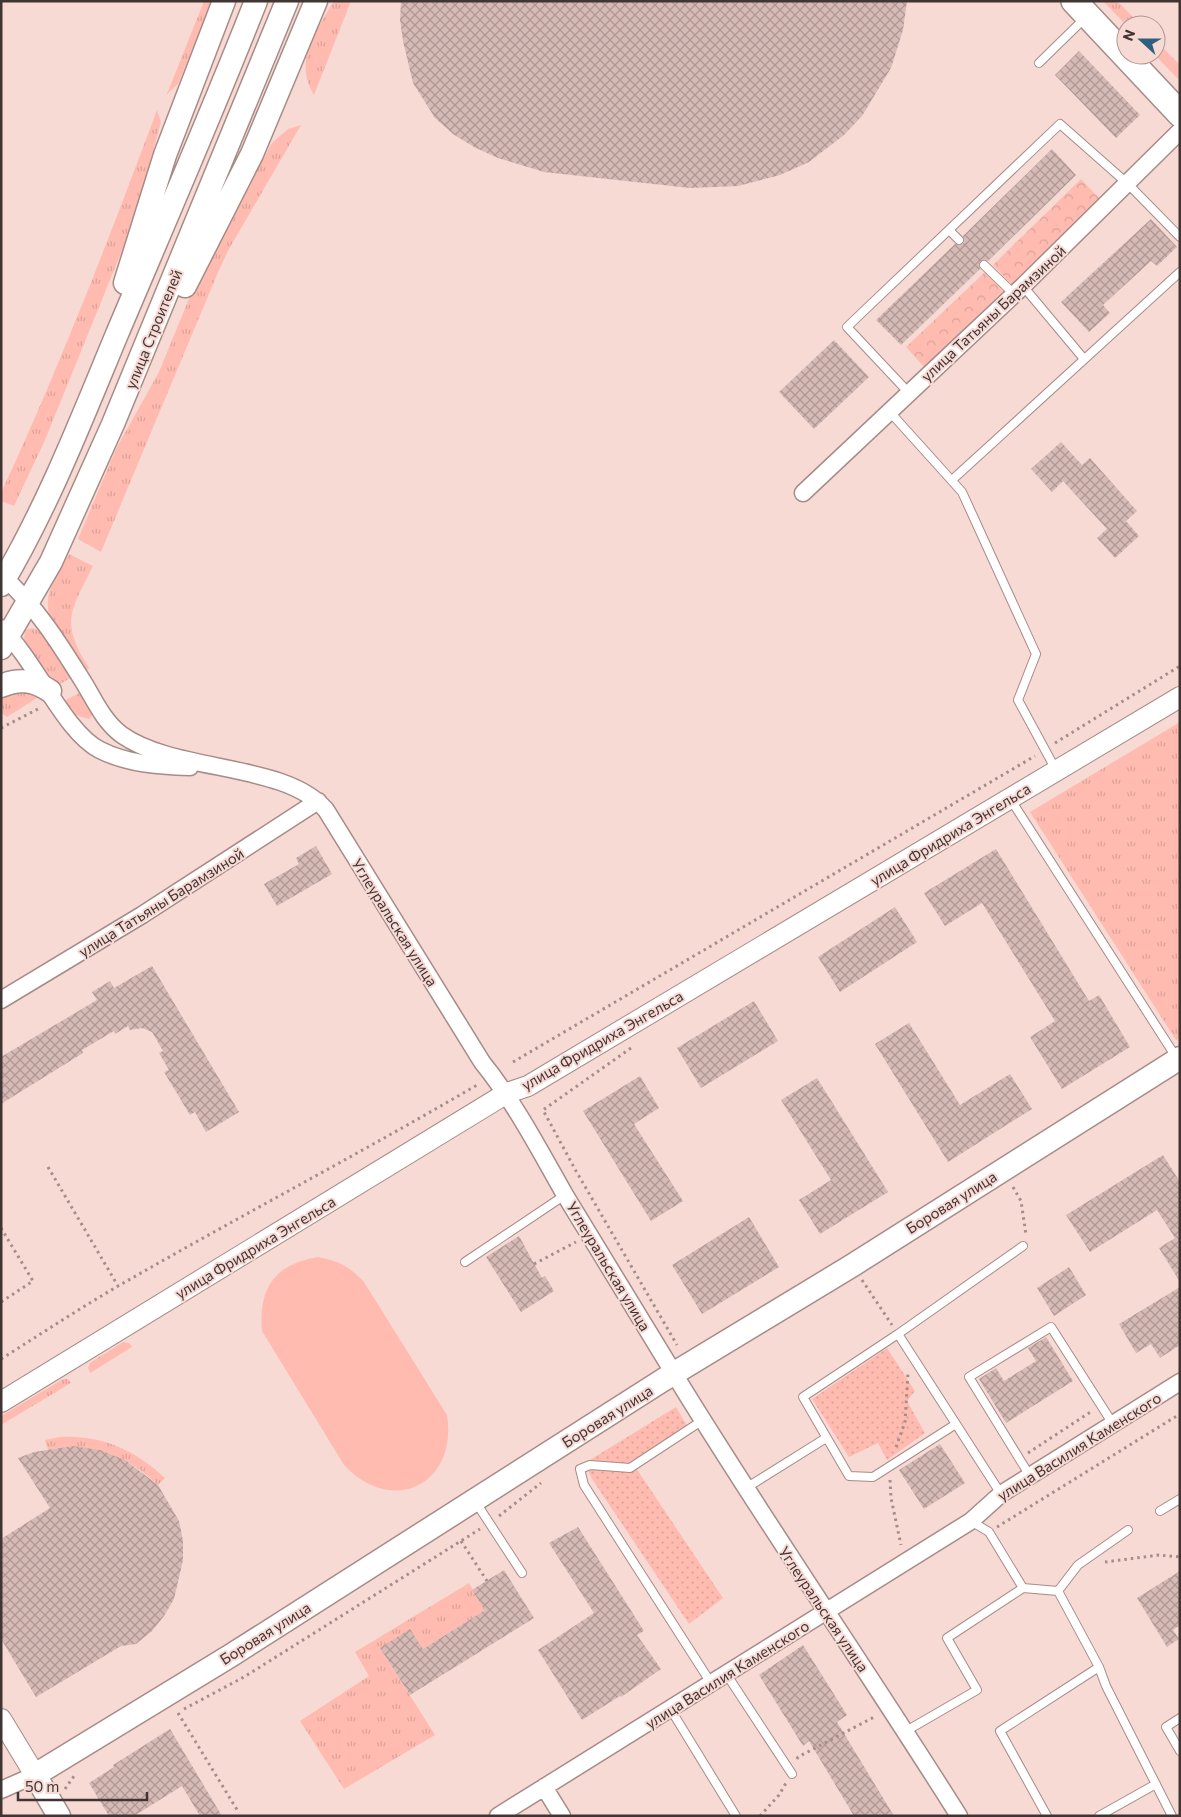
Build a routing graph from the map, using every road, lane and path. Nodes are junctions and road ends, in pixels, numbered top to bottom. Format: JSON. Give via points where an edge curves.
{"nodes":[{"id":1,"x":224,"y":1,"type":"edge"},
{"id":2,"x":256,"y":1,"type":"edge"},
{"id":3,"x":287,"y":1,"type":"edge"},
{"id":4,"x":316,"y":1,"type":"edge"},
{"id":5,"x":1085,"y":6,"type":"edge"},
{"id":6,"x":1116,"y":29,"type":"edge"},
{"id":7,"x":1039,"y":63,"type":"dead end"},
{"id":8,"x":1154,"y":65,"type":"edge"},
{"id":9,"x":1180,"y":92,"type":"edge"},
{"id":10,"x":1180,"y":114,"type":"edge"},
{"id":11,"x":1180,"y":131,"type":"edge"},
{"id":12,"x":1128,"y":184,"type":"junction"},
{"id":13,"x":949,"y":230,"type":"junction"},
{"id":14,"x":1180,"y":237,"type":"edge"},
{"id":15,"x":959,"y":240,"type":"dead end"},
{"id":16,"x":984,"y":265,"type":"dead end"},
{"id":17,"x":1180,"y":272,"type":"edge"},
{"id":18,"x":1018,"y":290,"type":"junction"},
{"id":19,"x":1084,"y":359,"type":"junction"},
{"id":20,"x":908,"y":393,"type":"junction"},
{"id":21,"x":889,"y":411,"type":"junction"},
{"id":22,"x":84,"y":414,"type":"junction"},
{"id":23,"x":113,"y":424,"type":"junction"},
{"id":24,"x":952,"y":480,"type":"junction"},
{"id":25,"x":803,"y":493,"type":"dead end"},
{"id":26,"x":2,"y":579,"type":"edge"},
{"id":27,"x":29,"y":604,"type":"junction"},
{"id":28,"x":4,"y":637,"type":"edge"},
{"id":29,"x":1180,"y":666,"type":"edge"},
{"id":30,"x":1,"y":686,"type":"edge"},
{"id":31,"x":1180,"y":697,"type":"edge"},
{"id":32,"x":44,"y":700,"type":"junction"},
{"id":33,"x":1,"y":728,"type":"edge"},
{"id":34,"x":1045,"y":750,"type":"junction"},
{"id":35,"x":221,"y":768,"type":"junction"},
{"id":36,"x":1056,"y":770,"type":"junction"},
{"id":37,"x":1010,"y":798,"type":"junction"},
{"id":38,"x":318,"y":801,"type":"junction"},
{"id":39,"x":1,"y":1000,"type":"edge"},
{"id":40,"x":1179,"y":1060,"type":"edge"},
{"id":41,"x":513,"y":1062,"type":"dead end"},
{"id":42,"x":477,"y":1085,"type":"dead end"},
{"id":43,"x":507,"y":1093,"type":"junction"},
{"id":44,"x":543,"y":1110,"type":"dead end"},
{"id":45,"x":48,"y":1167,"type":"dead end"},
{"id":46,"x":1012,"y":1184,"type":"dead end"},
{"id":47,"x":565,"y":1195,"type":"junction"},
{"id":48,"x":1,"y":1228,"type":"edge"},
{"id":49,"x":579,"y":1240,"type":"dead end"},
{"id":50,"x":1023,"y":1246,"type":"joint"},
{"id":51,"x":465,"y":1262,"type":"dead end"},
{"id":52,"x":534,"y":1264,"type":"dead end"},
{"id":53,"x":870,"y":1274,"type":"dead end"},
{"id":54,"x":862,"y":1279,"type":"junction"},
{"id":55,"x":853,"y":1284,"type":"dead end"},
{"id":56,"x":118,"y":1286,"type":"junction"},
{"id":57,"x":1,"y":1302,"type":"edge"},
{"id":58,"x":898,"y":1334,"type":"junction"},
{"id":59,"x":1,"y":1359,"type":"edge"},
{"id":60,"x":679,"y":1370,"type":"junction"},
{"id":61,"x":1180,"y":1382,"type":"edge"},
{"id":62,"x":1,"y":1402,"type":"edge"},
{"id":63,"x":1101,"y":1406,"type":"junction"},
{"id":64,"x":1180,"y":1414,"type":"edge"},
{"id":65,"x":703,"y":1420,"type":"junction"},
{"id":66,"x":956,"y":1424,"type":"junction"},
{"id":67,"x":1112,"y":1424,"type":"junction"},
{"id":68,"x":826,"y":1438,"type":"junction"},
{"id":69,"x":1019,"y":1458,"type":"junction"},
{"id":70,"x":1030,"y":1476,"type":"junction"},
{"id":71,"x":542,"y":1482,"type":"dead end"},
{"id":72,"x":746,"y":1488,"type":"junction"},
{"id":73,"x":1000,"y":1494,"type":"junction"},
{"id":74,"x":1180,"y":1499,"type":"edge"},
{"id":75,"x":474,"y":1500,"type":"junction"},
{"id":76,"x":1160,"y":1511,"type":"dead end"},
{"id":77,"x":971,"y":1520,"type":"junction"},
{"id":78,"x":489,"y":1524,"type":"junction"},
{"id":79,"x":1128,"y":1530,"type":"dead end"},
{"id":80,"x":989,"y":1532,"type":"junction"},
{"id":81,"x":461,"y":1541,"type":"junction"},
{"id":82,"x":1180,"y":1557,"type":"edge"},
{"id":83,"x":1078,"y":1566,"type":"junction"},
{"id":84,"x":522,"y":1573,"type":"dead end"},
{"id":85,"x":487,"y":1581,"type":"dead end"},
{"id":86,"x":1024,"y":1588,"type":"junction"},
{"id":87,"x":1058,"y":1591,"type":"junction"},
{"id":88,"x":825,"y":1612,"type":"junction"},
{"id":89,"x":1099,"y":1667,"type":"junction"},
{"id":90,"x":726,"y":1675,"type":"junction"},
{"id":91,"x":712,"y":1684,"type":"junction"},
{"id":92,"x":891,"y":1707,"type":"junction"},
{"id":93,"x":671,"y":1710,"type":"junction"},
{"id":94,"x":178,"y":1713,"type":"junction"},
{"id":95,"x":169,"y":1718,"type":"dead end"},
{"id":96,"x":1180,"y":1718,"type":"edge"},
{"id":97,"x":1,"y":1719,"type":"edge"},
{"id":98,"x":906,"y":1731,"type":"junction"},
{"id":99,"x":1180,"y":1751,"type":"edge"},
{"id":100,"x":80,"y":1773,"type":"dead end"},
{"id":101,"x":792,"y":1774,"type":"junction"},
{"id":102,"x":34,"y":1775,"type":"junction"},
{"id":103,"x":1156,"y":1784,"type":"junction"},
{"id":104,"x":544,"y":1787,"type":"junction"},
{"id":105,"x":1,"y":1790,"type":"edge"},
{"id":106,"x":64,"y":1791,"type":"dead end"},
{"id":107,"x":239,"y":1813,"type":"dead end"},
{"id":108,"x":59,"y":1816,"type":"edge"},
{"id":109,"x":498,"y":1816,"type":"edge"},
{"id":110,"x":562,"y":1816,"type":"edge"},
{"id":111,"x":736,"y":1816,"type":"edge"},
{"id":112,"x":760,"y":1816,"type":"edge"},
{"id":113,"x":959,"y":1816,"type":"edge"},
{"id":114,"x":1047,"y":1816,"type":"edge"},
{"id":115,"x":1099,"y":1816,"type":"edge"},
{"id":116,"x":1172,"y":1816,"type":"edge"}],
"edges":[{"from":1,"to":22,"type":"main road","via":[[166,155]]},
{"from":2,"to":22,"type":"main road","name":"улица Строителей"},
{"from":3,"to":23,"type":"main road","name":"улица Строителей"},
{"from":4,"to":23,"type":"main road","via":[[252,154]]},
{"from":5,"to":6,"type":"main road"},
{"from":5,"to":7,"type":"lane"},
{"from":5,"to":10,"type":"main road"},
{"from":8,"to":9,"type":"main road"},
{"from":11,"to":12,"type":"street","name":"улица Татьяны Барамзиной"},
{"from":12,"to":13,"type":"lane","via":[[1060,124]]},
{"from":12,"to":14,"type":"lane"},
{"from":12,"to":18,"type":"street","name":"улица Татьяны Барамзиной"},
{"from":13,"to":15,"type":"lane"},
{"from":13,"to":20,"type":"lane","via":[[847,327]]},
{"from":16,"to":18,"type":"lane"},
{"from":17,"to":19,"type":"lane"},
{"from":18,"to":19,"type":"lane"},
{"from":18,"to":20,"type":"street","name":"улица Татьяны Барамзиной"},
{"from":19,"to":24,"type":"lane"},
{"from":20,"to":21,"type":"street","name":"улица Татьяны Барамзиной"},
{"from":21,"to":24,"type":"lane"},
{"from":21,"to":25,"type":"street","name":"улица Татьяны Барамзиной"},
{"from":22,"to":26,"type":"main road","name":"улица Строителей","via":[[32,526]]},
{"from":23,"to":27,"type":"main road","name":"улица Строителей","via":[[62,541]]},
{"from":24,"to":34,"type":"lane","via":[[962,492],[1036,654],[1018,700]]},
{"from":26,"to":27,"type":"street"},
{"from":27,"to":28,"type":"main road","name":"улица Строителей"},
{"from":27,"to":35,"type":"street","via":[[101,712],[122,735],[187,761]]},
{"from":28,"to":32,"type":"street"},
{"from":29,"to":34,"type":"path"},
{"from":30,"to":32,"type":"main road","via":[[26,681],[39,684]]},
{"from":31,"to":36,"type":"street","name":"улица Фридриха Энгельса"},
{"from":32,"to":33,"type":"path"},
{"from":32,"to":35,"type":"street","via":[[98,749],[132,762],[151,765]]},
{"from":34,"to":36,"type":"lane"},
{"from":34,"to":41,"type":"path"},
{"from":35,"to":38,"type":"street","name":"Углеуральская улица","via":[[288,785]]},
{"from":36,"to":37,"type":"street","name":"улица Фридриха Энгельса"},
{"from":37,"to":40,"type":"lane"},
{"from":37,"to":43,"type":"street","name":"улица Фридриха Энгельса","via":[[528,1086]]},
{"from":38,"to":39,"type":"street","name":"улица Татьяны Барамзиной","via":[[142,915]]},
{"from":38,"to":43,"type":"street","name":"Углеуральская улица","via":[[482,1062]]},
{"from":40,"to":60,"type":"main road","name":"Боровая улица"},
{"from":42,"to":56,"type":"path"},
{"from":43,"to":47,"type":"street","name":"Углеуральская улица"},
{"from":43,"to":62,"type":"street","name":"улица Фридриха Энгельса"},
{"from":44,"to":60,"type":"path","via":[[676,1342]]},
{"from":45,"to":56,"type":"path"},
{"from":46,"to":50,"type":"path","via":[[1020,1201],[1027,1233]]},
{"from":47,"to":51,"type":"lane"},
{"from":47,"to":60,"type":"street","name":"Углеуральская улица"},
{"from":48,"to":57,"type":"path","via":[[32,1281]]},
{"from":49,"to":52,"type":"path"},
{"from":50,"to":58,"type":"lane"},
{"from":53,"to":54,"type":"path"},
{"from":54,"to":55,"type":"path"},
{"from":54,"to":58,"type":"path"},
{"from":56,"to":59,"type":"path"},
{"from":58,"to":66,"type":"lane"},
{"from":58,"to":68,"type":"lane","via":[[803,1397]]},
{"from":60,"to":65,"type":"street","name":"Углеуральская улица"},
{"from":60,"to":75,"type":"main road","name":"Боровая улица"},
{"from":61,"to":67,"type":"street","name":"улица Василия Каменского"},
{"from":63,"to":67,"type":"lane"},
{"from":63,"to":69,"type":"path"},
{"from":63,"to":69,"type":"lane","via":[[1051,1327],[969,1377]]},
{"from":64,"to":80,"type":"path"},
{"from":65,"to":72,"type":"street","name":"Углеуральская улица"},
{"from":65,"to":91,"type":"lane","via":[[630,1468],[590,1465],[580,1469],[584,1485]]},
{"from":66,"to":68,"type":"lane","via":[[873,1477],[849,1476]]},
{"from":66,"to":73,"type":"lane"},
{"from":67,"to":70,"type":"street","name":"улица Василия Каменского"},
{"from":68,"to":72,"type":"lane"},
{"from":69,"to":70,"type":"lane"},
{"from":70,"to":73,"type":"street","name":"улица Василия Каменского"},
{"from":71,"to":78,"type":"path"},
{"from":72,"to":88,"type":"street","name":"Углеуральская улица"},
{"from":73,"to":77,"type":"street","name":"улица Василия Каменского"},
{"from":74,"to":76,"type":"lane"},
{"from":75,"to":78,"type":"lane"},
{"from":75,"to":102,"type":"main road","name":"Боровая улица","via":[[230,1656]]},
{"from":77,"to":80,"type":"lane"},
{"from":77,"to":88,"type":"street","name":"улица Василия Каменского"},
{"from":78,"to":81,"type":"path"},
{"from":78,"to":84,"type":"lane"},
{"from":79,"to":83,"type":"lane"},
{"from":80,"to":86,"type":"lane"},
{"from":81,"to":85,"type":"path"},
{"from":81,"to":94,"type":"path","via":[[244,1677]]},
{"from":82,"to":83,"type":"path","via":[[1159,1555]]},
{"from":83,"to":87,"type":"lane"},
{"from":86,"to":87,"type":"lane"},
{"from":86,"to":98,"type":"lane","via":[[947,1638],[977,1690]]},
{"from":87,"to":89,"type":"lane"},
{"from":88,"to":90,"type":"street","name":"улица Василия Каменского"},
{"from":88,"to":92,"type":"street","name":"Углеуральская улица"},
{"from":89,"to":103,"type":"lane"},
{"from":89,"to":114,"type":"lane","via":[[1000,1731]]},
{"from":90,"to":91,"type":"street","name":"улица Василия Каменского"},
{"from":90,"to":101,"type":"lane"},
{"from":91,"to":93,"type":"street","name":"улица Василия Каменского"},
{"from":92,"to":98,"type":"street","name":"Углеуральская улица"},
{"from":92,"to":101,"type":"path","via":[[798,1757]]},
{"from":93,"to":104,"type":"street","name":"улица Василия Каменского"},
{"from":93,"to":111,"type":"lane"},
{"from":94,"to":95,"type":"path"},
{"from":94,"to":107,"type":"path"},
{"from":96,"to":99,"type":"lane","via":[[1166,1727]]},
{"from":97,"to":102,"type":"street"},
{"from":98,"to":113,"type":"street","name":"Углеуральская улица"},
{"from":100,"to":106,"type":"path","via":[[71,1778]]},
{"from":101,"to":112,"type":"path","via":[[780,1795]]},
{"from":102,"to":105,"type":"street"},
{"from":102,"to":108,"type":"main road"},
{"from":103,"to":115,"type":"lane"},
{"from":103,"to":116,"type":"lane"},
{"from":104,"to":109,"type":"street","name":"улица Василия Каменского"},
{"from":104,"to":110,"type":"street"}]}
